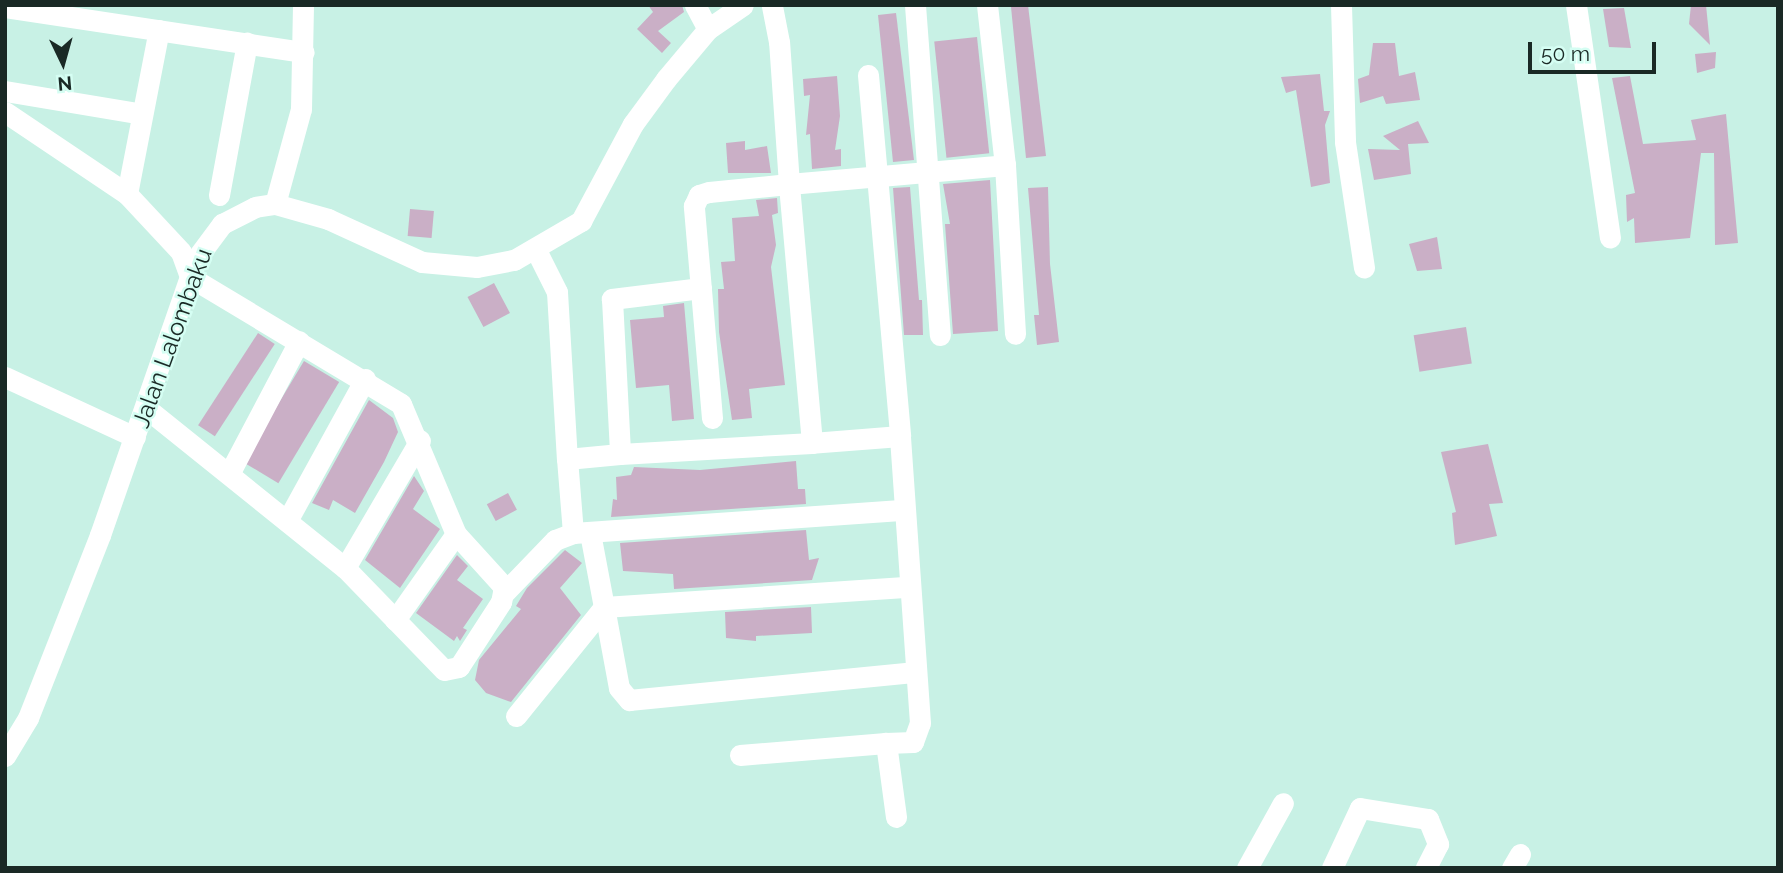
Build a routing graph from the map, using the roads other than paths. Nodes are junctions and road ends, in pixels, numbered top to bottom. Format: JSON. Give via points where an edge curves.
{"nodes":[{"id":1,"x":303,"y":5,"type":"edge"},
{"id":2,"x":695,"y":5,"type":"edge"},
{"id":3,"x":743,"y":5,"type":"edge"},
{"id":4,"x":772,"y":5,"type":"edge"},
{"id":5,"x":915,"y":5,"type":"edge"},
{"id":6,"x":987,"y":5,"type":"edge"},
{"id":7,"x":1340,"y":5,"type":"edge"},
{"id":8,"x":1576,"y":5,"type":"edge"},
{"id":9,"x":5,"y":6,"type":"edge"},
{"id":10,"x":708,"y":29,"type":"junction"},
{"id":11,"x":159,"y":30,"type":"junction"},
{"id":12,"x":247,"y":43,"type":"junction"},
{"id":13,"x":304,"y":52,"type":"junction"},
{"id":14,"x":868,"y":75,"type":"dead end"},
{"id":15,"x":5,"y":90,"type":"edge"},
{"id":16,"x":5,"y":112,"type":"edge"},
{"id":17,"x":142,"y":114,"type":"junction"},
{"id":18,"x":1004,"y":165,"type":"junction"},
{"id":19,"x":927,"y":174,"type":"junction"},
{"id":20,"x":879,"y":177,"type":"junction"},
{"id":21,"x":789,"y":184,"type":"junction"},
{"id":22,"x":127,"y":194,"type":"junction"},
{"id":23,"x":219,"y":195,"type":"dead end"},
{"id":24,"x":275,"y":204,"type":"junction"},
{"id":25,"x":1610,"y":238,"type":"dead end"},
{"id":26,"x":536,"y":250,"type":"junction"},
{"id":27,"x":1364,"y":268,"type":"dead end"},
{"id":28,"x":190,"y":277,"type":"junction"},
{"id":29,"x":701,"y":288,"type":"junction"},
{"id":30,"x":1015,"y":334,"type":"dead end"},
{"id":31,"x":940,"y":335,"type":"dead end"},
{"id":32,"x":299,"y":341,"type":"junction"},
{"id":33,"x":5,"y":377,"type":"edge"},
{"id":34,"x":365,"y":379,"type":"junction"},
{"id":35,"x":146,"y":408,"type":"junction"},
{"id":36,"x":712,"y":418,"type":"dead end"},
{"id":37,"x":900,"y":436,"type":"junction"},
{"id":38,"x":135,"y":437,"type":"junction"},
{"id":39,"x":420,"y":440,"type":"junction"},
{"id":40,"x":812,"y":443,"type":"junction"},
{"id":41,"x":620,"y":454,"type":"junction"},
{"id":42,"x":567,"y":459,"type":"junction"},
{"id":43,"x":229,"y":474,"type":"junction"},
{"id":44,"x":904,"y":510,"type":"junction"},
{"id":45,"x":287,"y":521,"type":"junction"},
{"id":46,"x":581,"y":533,"type":"junction"},
{"id":47,"x":456,"y":534,"type":"junction"},
{"id":48,"x":345,"y":568,"type":"junction"},
{"id":49,"x":908,"y":587,"type":"junction"},
{"id":50,"x":503,"y":594,"type":"junction"},
{"id":51,"x":604,"y":607,"type":"junction"},
{"id":52,"x":395,"y":620,"type":"junction"},
{"id":53,"x":916,"y":672,"type":"junction"},
{"id":54,"x":516,"y":716,"type":"dead end"},
{"id":55,"x":886,"y":743,"type":"junction"},
{"id":56,"x":740,"y":755,"type":"dead end"},
{"id":57,"x":5,"y":756,"type":"edge"},
{"id":58,"x":1283,"y":803,"type":"dead end"},
{"id":59,"x":896,"y":817,"type":"dead end"},
{"id":60,"x":1247,"y":868,"type":"edge"},
{"id":61,"x":1332,"y":868,"type":"edge"},
{"id":62,"x":1426,"y":868,"type":"edge"}],
"edges":[{"from":1,"to":13,"type":"street"},
{"from":2,"to":10,"type":"street"},
{"from":3,"to":10,"type":"street"},
{"from":4,"to":21,"type":"street"},
{"from":5,"to":19,"type":"street"},
{"from":6,"to":18,"type":"street"},
{"from":7,"to":27,"type":"street","via":[[1345,142]]},
{"from":8,"to":25,"type":"street"},
{"from":9,"to":11,"type":"street"},
{"from":10,"to":26,"type":"street","via":[[634,124],[581,221]]},
{"from":11,"to":12,"type":"street"},
{"from":11,"to":17,"type":"street"},
{"from":12,"to":13,"type":"street"},
{"from":12,"to":23,"type":"street"},
{"from":13,"to":24,"type":"street","via":[[301,109]]},
{"from":14,"to":20,"type":"street"},
{"from":15,"to":17,"type":"street"},
{"from":16,"to":22,"type":"street"},
{"from":17,"to":22,"type":"street"},
{"from":18,"to":19,"type":"street"},
{"from":18,"to":30,"type":"street"},
{"from":19,"to":20,"type":"street"},
{"from":19,"to":31,"type":"street"},
{"from":20,"to":21,"type":"street"},
{"from":20,"to":37,"type":"street"},
{"from":21,"to":29,"type":"street","via":[[709,192],[696,198],[693,214]]},
{"from":21,"to":40,"type":"street"},
{"from":22,"to":28,"type":"street","via":[[181,253]]},
{"from":24,"to":26,"type":"street","via":[[328,219],[422,262],[447,267],[497,265]]},
{"from":24,"to":28,"type":"street","name":"Jalan Lalombaku","via":[[255,207],[222,224],[202,246]]},
{"from":26,"to":42,"type":"street","via":[[557,292]]},
{"from":28,"to":32,"type":"street"},
{"from":28,"to":35,"type":"street","name":"Jalan Lalombaku"},
{"from":29,"to":36,"type":"street"},
{"from":29,"to":41,"type":"street","via":[[612,299]]},
{"from":32,"to":34,"type":"street"},
{"from":32,"to":43,"type":"street"},
{"from":33,"to":38,"type":"street"},
{"from":34,"to":39,"type":"street","via":[[401,404]]},
{"from":34,"to":45,"type":"street"},
{"from":35,"to":38,"type":"street","name":"Jalan Lalombaku"},
{"from":35,"to":43,"type":"street"},
{"from":37,"to":40,"type":"street"},
{"from":37,"to":44,"type":"street"},
{"from":38,"to":57,"type":"street","name":"Jalan Lalombaku","via":[[28,718]]},
{"from":39,"to":47,"type":"street"},
{"from":39,"to":48,"type":"street"},
{"from":40,"to":41,"type":"street"},
{"from":41,"to":42,"type":"street"},
{"from":42,"to":46,"type":"street"},
{"from":43,"to":45,"type":"street"},
{"from":44,"to":46,"type":"street"},
{"from":44,"to":49,"type":"street"},
{"from":45,"to":48,"type":"street"},
{"from":46,"to":50,"type":"street","via":[[547,547]]},
{"from":46,"to":51,"type":"street"},
{"from":47,"to":50,"type":"street","via":[[495,575]]},
{"from":47,"to":52,"type":"street"},
{"from":48,"to":52,"type":"street"},
{"from":49,"to":51,"type":"street"},
{"from":49,"to":53,"type":"street"},
{"from":50,"to":52,"type":"street","via":[[453,671],[444,670]]},
{"from":51,"to":53,"type":"street","via":[[620,688],[629,700]]},
{"from":51,"to":54,"type":"street"},
{"from":53,"to":55,"type":"street","via":[[918,736],[913,742]]},
{"from":55,"to":56,"type":"street"},
{"from":55,"to":59,"type":"street"},
{"from":58,"to":60,"type":"street"},
{"from":61,"to":62,"type":"street","via":[[1360,808],[1428,819],[1438,844]]}]}
